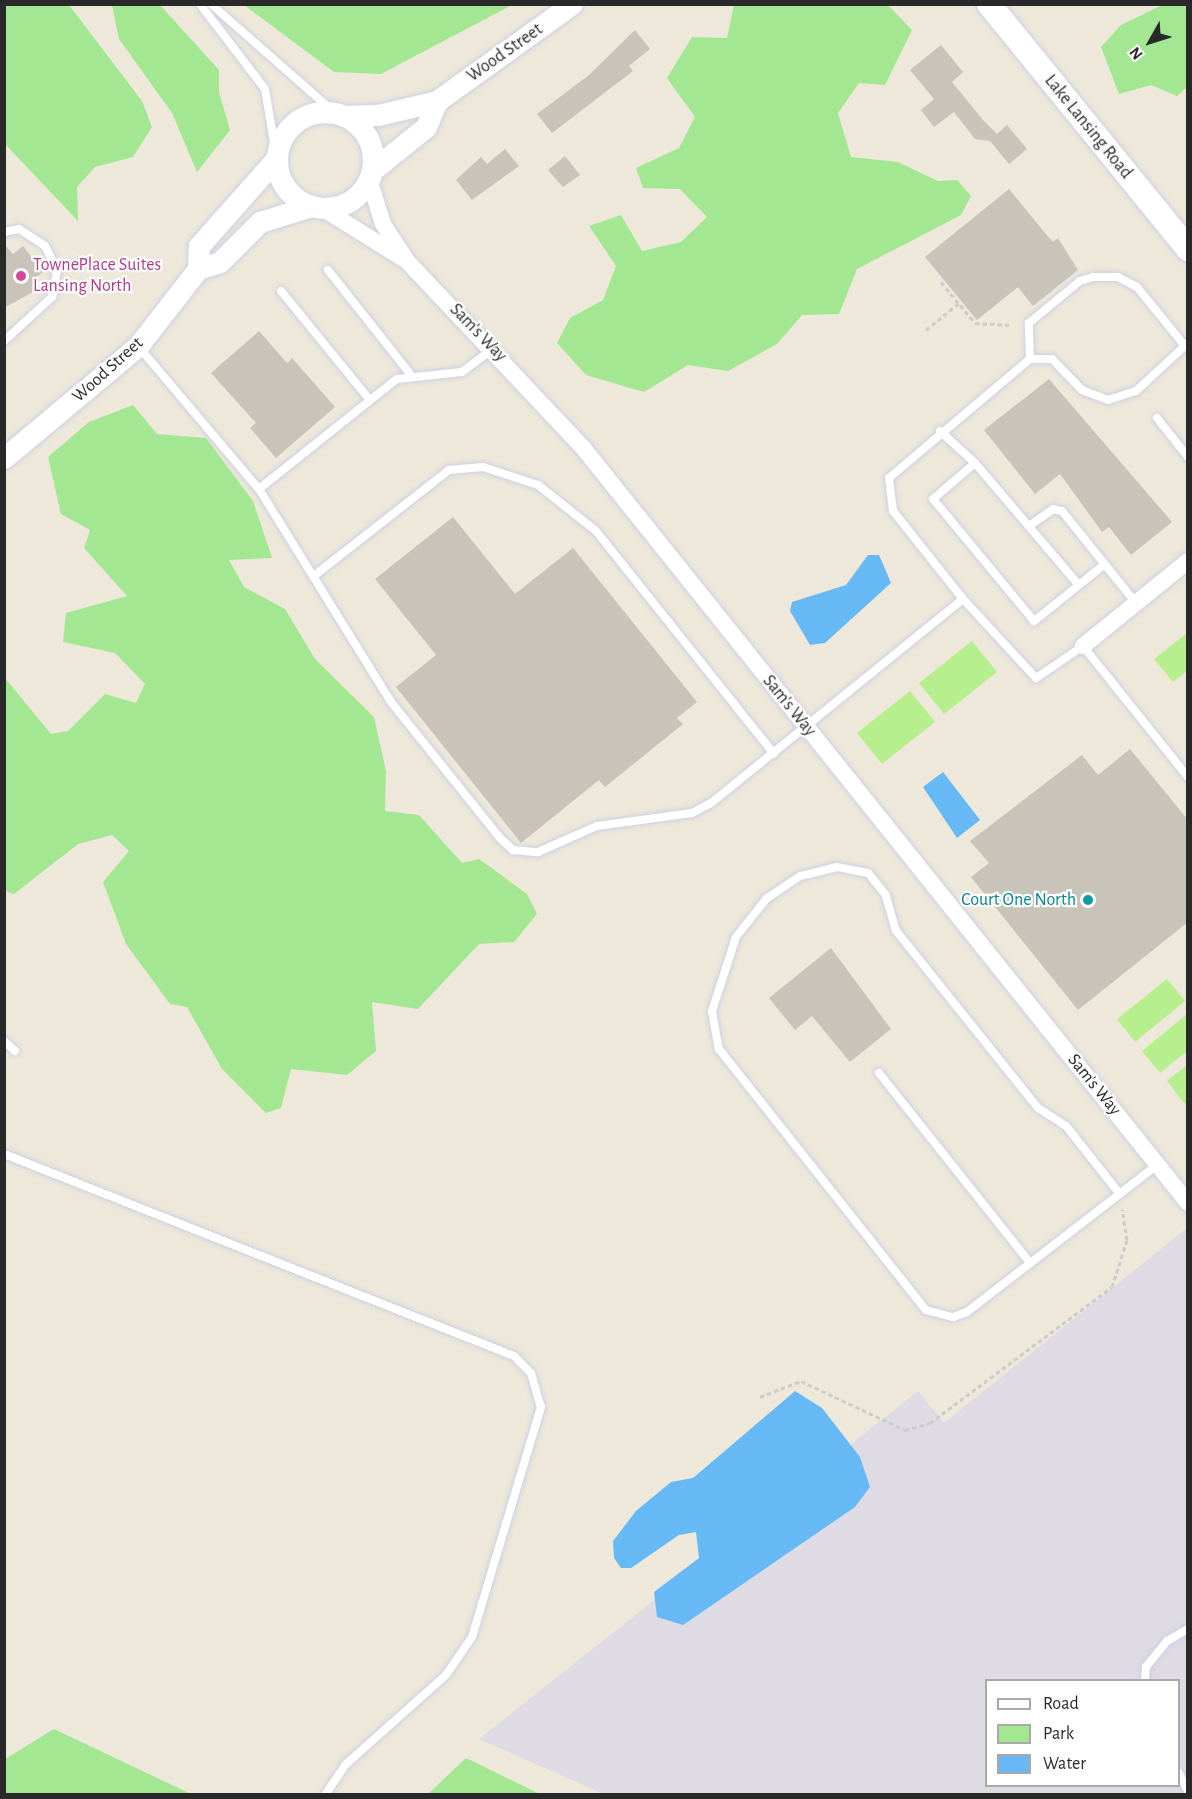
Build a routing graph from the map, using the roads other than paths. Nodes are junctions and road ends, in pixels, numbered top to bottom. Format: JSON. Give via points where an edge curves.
{"nodes":[{"id":1,"x":200,"y":4,"type":"edge"},
{"id":2,"x":210,"y":4,"type":"edge"},
{"id":3,"x":572,"y":4,"type":"edge"},
{"id":4,"x":988,"y":4,"type":"edge"},
{"id":5,"x":437,"y":101,"type":"junction"},
{"id":6,"x":340,"y":115,"type":"junction"},
{"id":7,"x":276,"y":156,"type":"junction"},
{"id":8,"x":372,"y":175,"type":"junction"},
{"id":9,"x":315,"y":207,"type":"junction"},
{"id":10,"x":4,"y":232,"type":"edge"},
{"id":11,"x":1188,"y":249,"type":"edge"},
{"id":12,"x":407,"y":261,"type":"junction"},
{"id":13,"x":198,"y":269,"type":"junction"},
{"id":14,"x":328,"y":270,"type":"dead end"},
{"id":15,"x":282,"y":291,"type":"dead end"},
{"id":16,"x":4,"y":341,"type":"edge"},
{"id":17,"x":1186,"y":344,"type":"edge"},
{"id":18,"x":138,"y":346,"type":"junction"},
{"id":19,"x":494,"y":347,"type":"junction"},
{"id":20,"x":1030,"y":359,"type":"junction"},
{"id":21,"x":410,"y":374,"type":"junction"},
{"id":22,"x":369,"y":399,"type":"junction"},
{"id":23,"x":1156,"y":418,"type":"dead end"},
{"id":24,"x":940,"y":431,"type":"junction"},
{"id":25,"x":1188,"y":456,"type":"edge"},
{"id":26,"x":4,"y":458,"type":"edge"},
{"id":27,"x":975,"y":463,"type":"junction"},
{"id":28,"x":260,"y":489,"type":"junction"},
{"id":29,"x":1029,"y":526,"type":"junction"},
{"id":30,"x":1188,"y":561,"type":"edge"},
{"id":31,"x":1105,"y":564,"type":"junction"},
{"id":32,"x":315,"y":575,"type":"junction"},
{"id":33,"x":1079,"y":585,"type":"junction"},
{"id":34,"x":963,"y":599,"type":"junction"},
{"id":35,"x":1136,"y":603,"type":"junction"},
{"id":36,"x":1083,"y":646,"type":"junction"},
{"id":37,"x":807,"y":728,"type":"junction"},
{"id":38,"x":774,"y":754,"type":"junction"},
{"id":39,"x":1188,"y":777,"type":"edge"},
{"id":40,"x":4,"y":1041,"type":"edge"},
{"id":41,"x":15,"y":1051,"type":"dead end"},
{"id":42,"x":879,"y":1073,"type":"dead end"},
{"id":43,"x":4,"y":1154,"type":"edge"},
{"id":44,"x":1157,"y":1164,"type":"junction"},
{"id":45,"x":1119,"y":1192,"type":"junction"},
{"id":46,"x":1188,"y":1203,"type":"edge"},
{"id":47,"x":1030,"y":1263,"type":"junction"},
{"id":48,"x":1188,"y":1629,"type":"edge"},
{"id":49,"x":1145,"y":1679,"type":"edge"},
{"id":50,"x":1180,"y":1774,"type":"edge"},
{"id":51,"x":1188,"y":1791,"type":"edge"},
{"id":52,"x":326,"y":1794,"type":"edge"}],
"edges":[{"from":1,"to":7,"type":"lane","via":[[265,89]]},
{"from":2,"to":6,"type":"lane"},
{"from":3,"to":5,"type":"street","name":"Wood Street"},
{"from":4,"to":11,"type":"main road","name":"Lake Lansing Road"},
{"from":5,"to":6,"type":"street","name":"Wood Street","via":[[378,115]]},
{"from":5,"to":8,"type":"street","name":"Wood Street","via":[[426,127]]},
{"from":6,"to":7,"type":"street","via":[[295,122],[280,139]]},
{"from":6,"to":8,"type":"street","via":[[363,131]]},
{"from":7,"to":9,"type":"street","via":[[287,188]]},
{"from":7,"to":13,"type":"street","name":"Wood Street","via":[[199,246]]},
{"from":8,"to":9,"type":"street","via":[[345,202]]},
{"from":8,"to":12,"type":"street","name":"Sam's Way","via":[[383,224]]},
{"from":9,"to":12,"type":"street","name":"Sam's Way"},
{"from":9,"to":13,"type":"street","name":"Wood Street","via":[[260,222],[220,262]]},
{"from":10,"to":16,"type":"lane","via":[[19,229],[45,246],[57,270],[52,297]]},
{"from":12,"to":19,"type":"street","name":"Sam's Way"},
{"from":13,"to":18,"type":"street","name":"Wood Street"},
{"from":14,"to":21,"type":"lane"},
{"from":15,"to":22,"type":"lane"},
{"from":17,"to":20,"type":"lane","via":[[1136,391],[1108,400],[1082,390],[1052,359]]},
{"from":17,"to":20,"type":"lane","via":[[1137,287],[1118,277],[1093,277],[1080,281],[1029,323]]},
{"from":18,"to":26,"type":"street","name":"Wood Street"},
{"from":18,"to":28,"type":"lane"},
{"from":19,"to":21,"type":"lane","via":[[462,372]]},
{"from":19,"to":37,"type":"street","name":"Sam's Way","via":[[584,449]]},
{"from":20,"to":24,"type":"lane"},
{"from":21,"to":22,"type":"lane"},
{"from":22,"to":28,"type":"lane"},
{"from":23,"to":25,"type":"lane"},
{"from":24,"to":27,"type":"lane"},
{"from":24,"to":34,"type":"lane","via":[[899,465],[889,478],[887,495],[893,511]]},
{"from":27,"to":29,"type":"lane"},
{"from":27,"to":33,"type":"lane","via":[[933,499],[1034,621]]},
{"from":28,"to":32,"type":"lane"},
{"from":29,"to":31,"type":"lane","via":[[1053,509],[1062,512]]},
{"from":29,"to":33,"type":"lane"},
{"from":30,"to":35,"type":"street"},
{"from":31,"to":33,"type":"lane"},
{"from":31,"to":35,"type":"lane"},
{"from":32,"to":38,"type":"lane","via":[[449,470],[483,467],[538,485],[596,531]]},
{"from":32,"to":38,"type":"lane","via":[[391,702],[513,850],[538,852],[597,826],[692,813]]},
{"from":34,"to":36,"type":"lane","via":[[1036,678]]},
{"from":34,"to":37,"type":"lane"},
{"from":35,"to":36,"type":"street"},
{"from":36,"to":39,"type":"lane"},
{"from":37,"to":38,"type":"lane"},
{"from":37,"to":44,"type":"street","name":"Sam's Way"},
{"from":40,"to":41,"type":"lane"},
{"from":42,"to":47,"type":"lane"},
{"from":43,"to":52,"type":"lane","via":[[514,1356],[531,1373],[541,1407],[471,1637],[446,1675],[346,1764]]},
{"from":44,"to":45,"type":"lane"},
{"from":44,"to":46,"type":"street","name":"Sam's Way"},
{"from":45,"to":47,"type":"lane"},
{"from":45,"to":47,"type":"lane","via":[[1066,1125],[1038,1108],[896,931],[886,895],[868,873],[837,867],[781,885],[736,937],[728,954],[712,1011],[719,1049],[926,1310],[953,1317],[967,1312]]},
{"from":48,"to":49,"type":"lane","via":[[1167,1641],[1146,1667]]},
{"from":50,"to":51,"type":"lane"}]}
